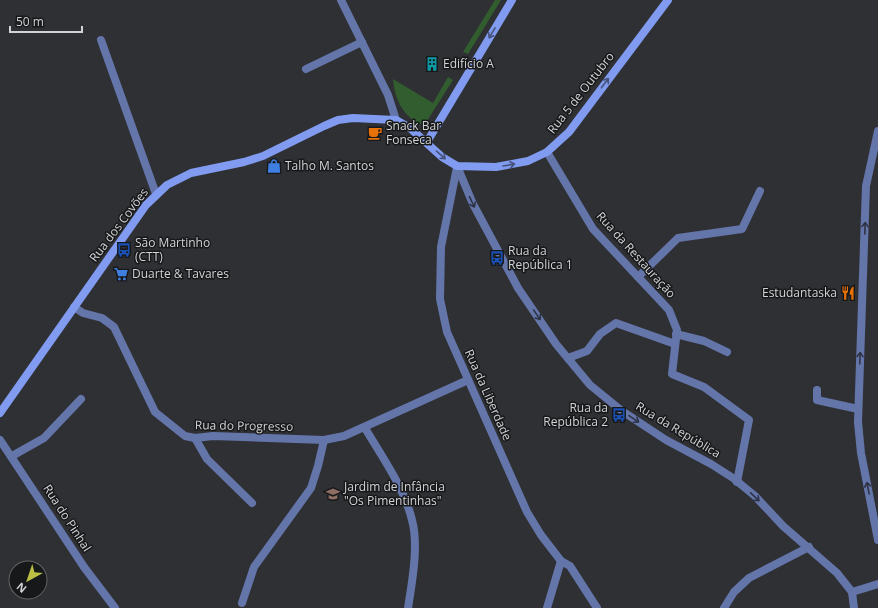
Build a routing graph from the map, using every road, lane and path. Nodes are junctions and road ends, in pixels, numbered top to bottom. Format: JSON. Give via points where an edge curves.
{"nodes":[{"id":1,"x":341,"y":0,"type":"edge"},
{"id":2,"x":512,"y":0,"type":"edge"},
{"id":3,"x":668,"y":0,"type":"edge"},
{"id":4,"x":101,"y":40,"type":"dead end"},
{"id":5,"x":362,"y":42,"type":"junction"},
{"id":6,"x":306,"y":68,"type":"dead end"},
{"id":7,"x":396,"y":120,"type":"junction"},
{"id":8,"x":878,"y":131,"type":"edge"},
{"id":9,"x":427,"y":142,"type":"junction"},
{"id":10,"x":547,"y":152,"type":"junction"},
{"id":11,"x":457,"y":166,"type":"junction"},
{"id":12,"x":760,"y":191,"type":"dead end"},
{"id":13,"x":156,"y":194,"type":"junction"},
{"id":14,"x":638,"y":277,"type":"junction"},
{"id":15,"x":74,"y":307,"type":"junction"},
{"id":16,"x":676,"y":334,"type":"junction"},
{"id":17,"x":675,"y":344,"type":"junction"},
{"id":18,"x":727,"y":352,"type":"dead end"},
{"id":19,"x":568,"y":358,"type":"junction"},
{"id":20,"x":468,"y":380,"type":"junction"},
{"id":21,"x":816,"y":390,"type":"dead end"},
{"id":22,"x":81,"y":398,"type":"dead end"},
{"id":23,"x":858,"y":409,"type":"junction"},
{"id":24,"x":0,"y":413,"type":"edge"},
{"id":25,"x":365,"y":428,"type":"junction"},
{"id":26,"x":195,"y":438,"type":"junction"},
{"id":27,"x":0,"y":440,"type":"edge"},
{"id":28,"x":324,"y":440,"type":"junction"},
{"id":29,"x":12,"y":456,"type":"junction"},
{"id":30,"x":737,"y":482,"type":"junction"},
{"id":31,"x":252,"y":503,"type":"dead end"},
{"id":32,"x":878,"y":540,"type":"edge"},
{"id":33,"x":808,"y":547,"type":"junction"},
{"id":34,"x":561,"y":560,"type":"junction"},
{"id":35,"x":878,"y":584,"type":"edge"},
{"id":36,"x":852,"y":592,"type":"junction"},
{"id":37,"x":242,"y":603,"type":"dead end"},
{"id":38,"x":115,"y":608,"type":"edge"},
{"id":39,"x":408,"y":608,"type":"edge"},
{"id":40,"x":547,"y":608,"type":"edge"},
{"id":41,"x":597,"y":608,"type":"edge"},
{"id":42,"x":724,"y":608,"type":"edge"},
{"id":43,"x":854,"y":608,"type":"edge"}],
"edges":[{"from":1,"to":5,"type":"street"},
{"from":2,"to":9,"type":"street","one_way":true},
{"from":10,"to":3,"type":"street","name":"Rua 5 de Outubro","one_way":true,"via":[[569,132]]},
{"from":4,"to":13,"type":"street"},
{"from":5,"to":6,"type":"street"},
{"from":5,"to":7,"type":"street","via":[[388,95]]},
{"from":7,"to":9,"type":"street","name":"Rua dos Covões"},
{"from":7,"to":13,"type":"street","name":"Rua dos Covões","via":[[366,117],[338,120],[263,156],[190,173]]},
{"from":23,"to":8,"type":"street","one_way":true,"via":[[866,186]]},
{"from":9,"to":11,"type":"street","one_way":true,"via":[[442,157]]},
{"from":11,"to":10,"type":"street","name":"Rua 5 de Outubro","one_way":true,"via":[[496,167],[528,161]]},
{"from":10,"to":14,"type":"street","name":"Rua da Restauração","via":[[593,228]]},
{"from":11,"to":19,"type":"street","name":"Rua da República","one_way":true,"via":[[473,204],[518,288]]},
{"from":11,"to":20,"type":"street","name":"Rua da Liberdade","via":[[441,247],[440,299],[447,332]]},
{"from":12,"to":14,"type":"street","via":[[742,229],[678,238]]},
{"from":13,"to":15,"type":"street","name":"Rua dos Covões"},
{"from":14,"to":16,"type":"street","name":"Rua da Restauração","via":[[669,310],[677,330]]},
{"from":15,"to":24,"type":"street","name":"Rua dos Covões"},
{"from":15,"to":26,"type":"street","name":"Rua do Progresso","via":[[83,313],[102,318],[114,327],[155,412],[185,436]]},
{"from":16,"to":17,"type":"street","name":"Rua da Restauração"},
{"from":16,"to":18,"type":"street"},
{"from":17,"to":19,"type":"street","via":[[616,323],[600,334],[587,351]]},
{"from":17,"to":30,"type":"street","name":"Rua da Restauração","via":[[672,374],[704,387],[749,420]]},
{"from":19,"to":30,"type":"street","name":"Rua da República","one_way":true,"via":[[590,385],[622,411]]},
{"from":20,"to":25,"type":"street","name":"Rua do Progresso"},
{"from":20,"to":34,"type":"street","name":"Rua da Liberdade","via":[[527,512]]},
{"from":21,"to":23,"type":"street","via":[[817,400]]},
{"from":22,"to":29,"type":"street","via":[[44,438]]},
{"from":32,"to":23,"type":"street","one_way":true,"via":[[861,453]]},
{"from":25,"to":28,"type":"street","name":"Rua do Progresso"},
{"from":25,"to":39,"type":"street","via":[[404,496],[413,521],[414,551]]},
{"from":26,"to":28,"type":"street","name":"Rua do Progresso","via":[[213,436]]},
{"from":26,"to":31,"type":"street","via":[[207,459]]},
{"from":27,"to":29,"type":"street","name":"Rua do Pinhal"},
{"from":28,"to":37,"type":"street","via":[[311,488],[254,567]]},
{"from":29,"to":38,"type":"street","name":"Rua do Pinhal","via":[[84,567]]},
{"from":30,"to":33,"type":"street","name":"Rua da República","one_way":true},
{"from":33,"to":36,"type":"street","name":"Rua da República","via":[[837,573]]},
{"from":33,"to":42,"type":"street","via":[[749,578],[734,592]]},
{"from":34,"to":40,"type":"street"},
{"from":34,"to":41,"type":"street","name":"Rua da Liberdade","via":[[570,566]]},
{"from":35,"to":36,"type":"street"},
{"from":36,"to":43,"type":"street"}]}
